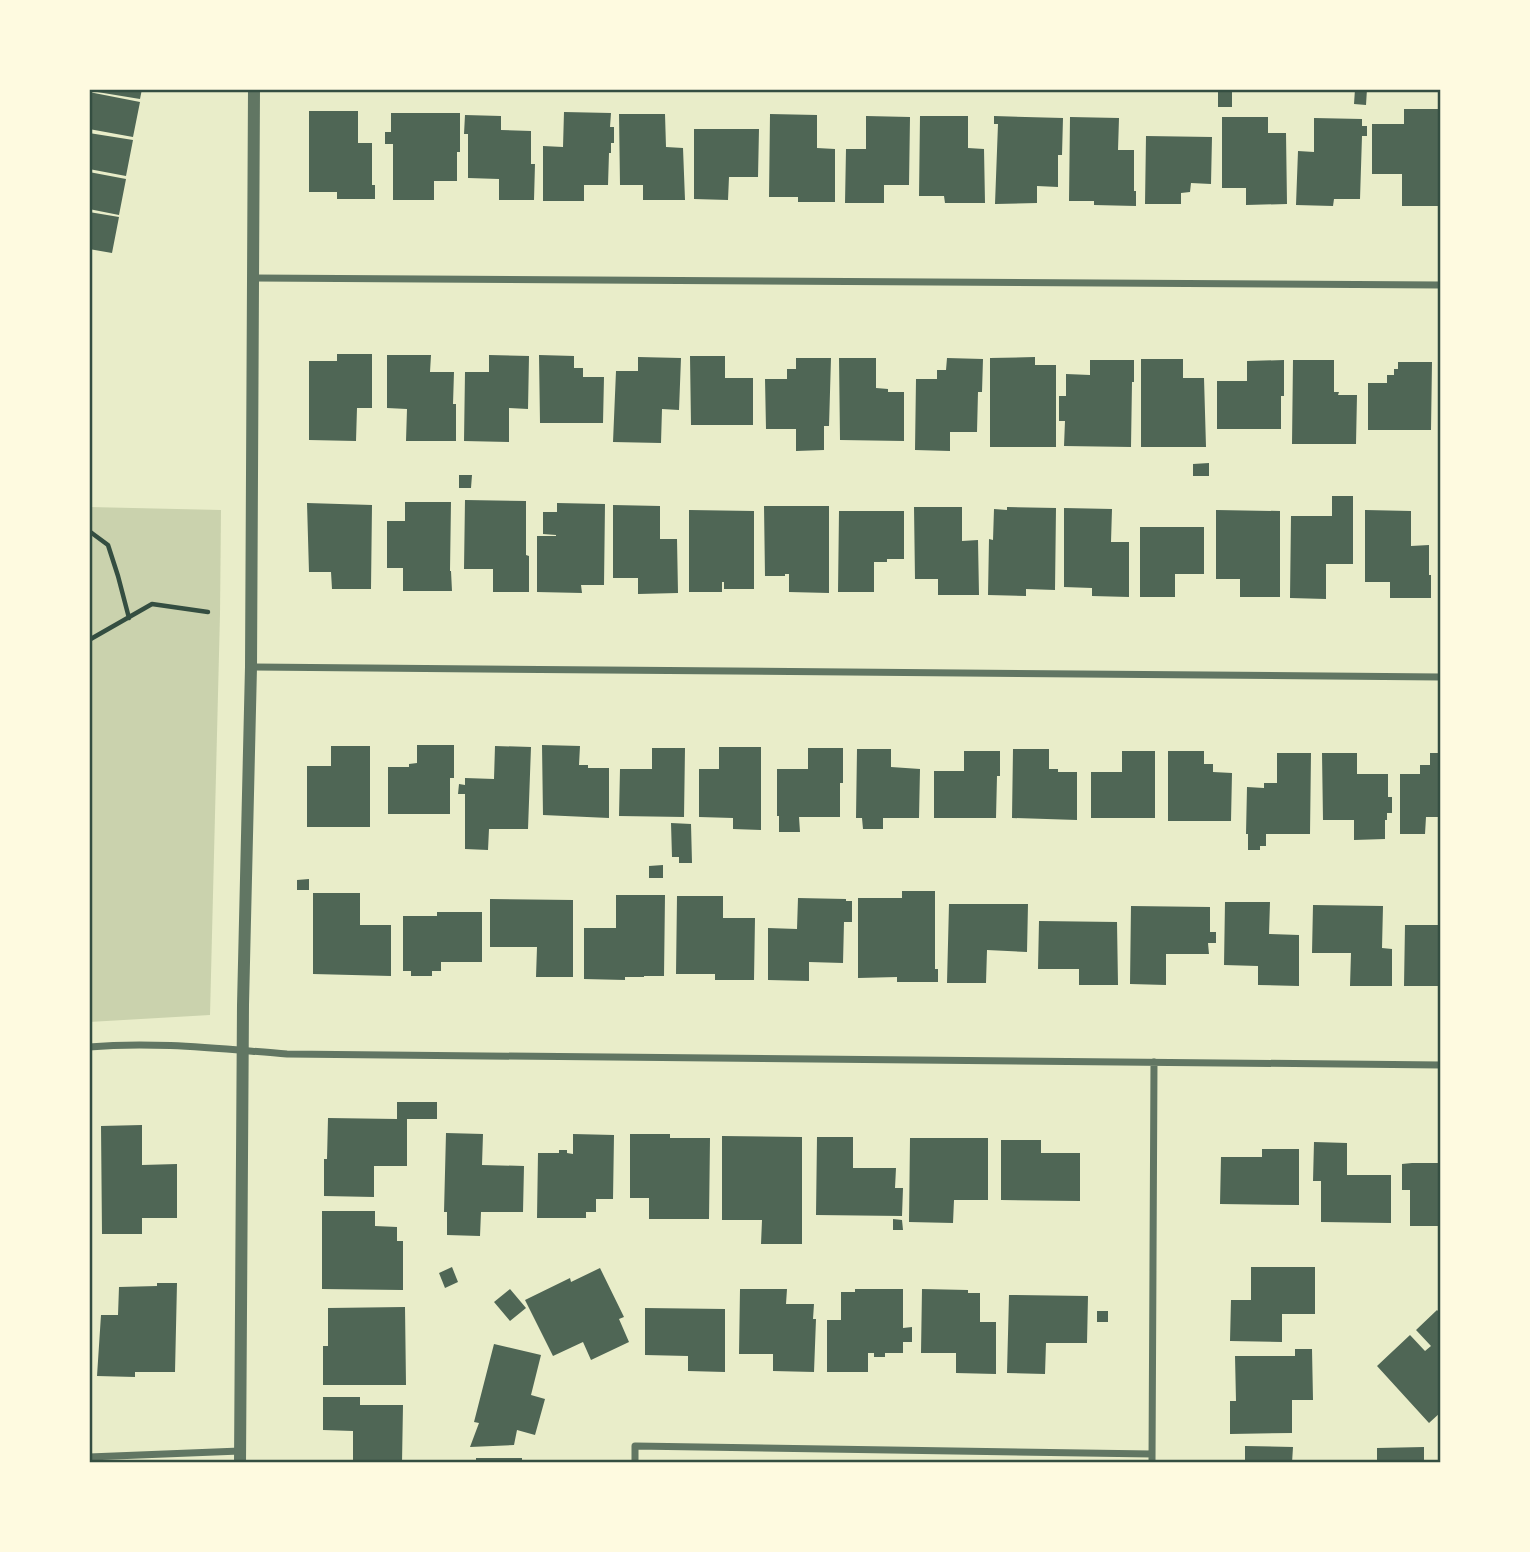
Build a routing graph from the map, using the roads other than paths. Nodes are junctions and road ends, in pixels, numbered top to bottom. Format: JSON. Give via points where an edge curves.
{"nodes":[{"id":1,"x":254,"y":89,"type":"edge"},
{"id":2,"x":253,"y":278,"type":"junction"},
{"id":3,"x":1441,"y":285,"type":"edge"},
{"id":4,"x":251,"y":667,"type":"junction"},
{"id":5,"x":1441,"y":677,"type":"edge"},
{"id":6,"x":89,"y":1047,"type":"edge"},
{"id":7,"x":242,"y":1050,"type":"junction"},
{"id":8,"x":1154,"y":1062,"type":"junction"},
{"id":9,"x":1441,"y":1065,"type":"edge"},
{"id":10,"x":89,"y":1457,"type":"edge"},
{"id":11,"x":240,"y":1457,"type":"edge"},
{"id":12,"x":1152,"y":1458,"type":"edge"},
{"id":13,"x":635,"y":1463,"type":"edge"}],
"edges":[{"from":1,"to":2,"type":"street"},
{"from":2,"to":3,"type":"street"},
{"from":2,"to":4,"type":"street"},
{"from":4,"to":5,"type":"street"},
{"from":4,"to":7,"type":"street"},
{"from":6,"to":7,"type":"street"},
{"from":7,"to":8,"type":"street"},
{"from":7,"to":11,"type":"street"},
{"from":8,"to":9,"type":"street"},
{"from":8,"to":12,"type":"street"},
{"from":10,"to":11,"type":"street"},
{"from":12,"to":13,"type":"street","via":[[635,1446]]}]}
